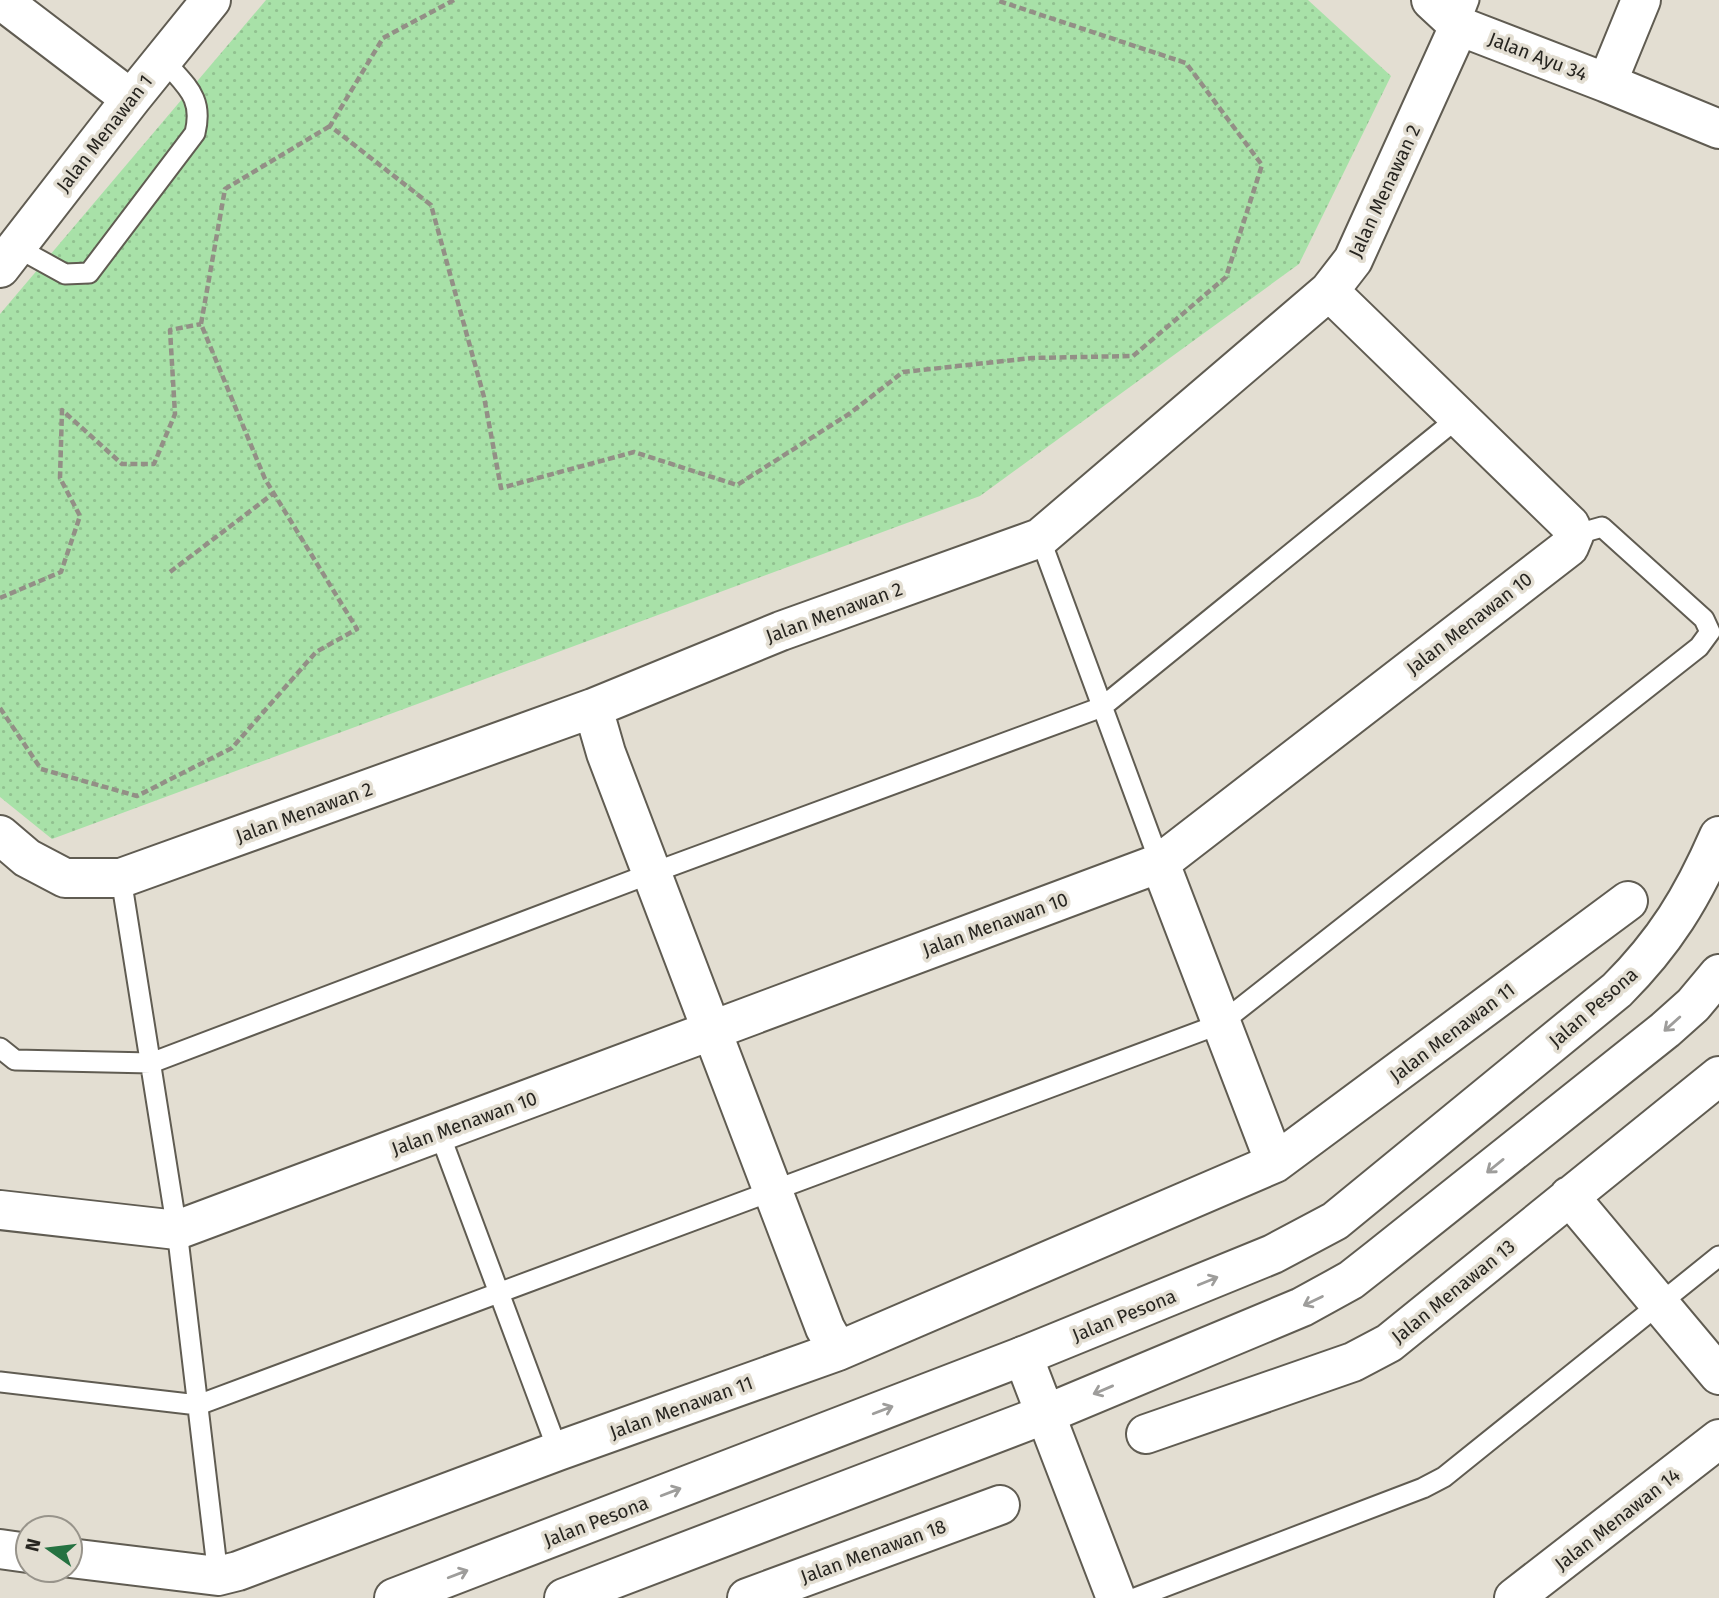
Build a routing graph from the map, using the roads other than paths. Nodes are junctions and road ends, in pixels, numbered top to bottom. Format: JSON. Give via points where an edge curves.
{"nodes":[{"id":1,"x":1,"y":0,"type":"edge"},
{"id":2,"x":211,"y":0,"type":"edge"},
{"id":3,"x":1431,"y":0,"type":"edge"},
{"id":4,"x":1641,"y":0,"type":"edge"},
{"id":5,"x":1464,"y":13,"type":"edge"},
{"id":6,"x":163,"y":59,"type":"junction"},
{"id":7,"x":1607,"y":83,"type":"junction"},
{"id":8,"x":131,"y":99,"type":"junction"},
{"id":9,"x":1719,"y":129,"type":"edge"},
{"id":10,"x":8,"y":257,"type":"edge"},
{"id":11,"x":1329,"y":291,"type":"junction"},
{"id":12,"x":1459,"y":417,"type":"junction"},
{"id":13,"x":1574,"y":535,"type":"junction"},
{"id":14,"x":1040,"y":538,"type":"junction"},
{"id":15,"x":1102,"y":707,"type":"junction"},
{"id":16,"x":593,"y":708,"type":"junction"},
{"id":17,"x":0,"y":835,"type":"edge"},
{"id":18,"x":1719,"y":836,"type":"edge"},
{"id":19,"x":1160,"y":863,"type":"junction"},
{"id":20,"x":652,"y":873,"type":"junction"},
{"id":21,"x":121,"y":878,"type":"junction"},
{"id":22,"x":1628,"y":901,"type":"dead end"},
{"id":23,"x":1719,"y":974,"type":"edge"},
{"id":24,"x":1220,"y":1024,"type":"junction"},
{"id":25,"x":712,"y":1030,"type":"junction"},
{"id":26,"x":0,"y":1048,"type":"edge"},
{"id":27,"x":150,"y":1063,"type":"junction"},
{"id":28,"x":1719,"y":1076,"type":"edge"},
{"id":29,"x":439,"y":1132,"type":"junction"},
{"id":30,"x":1275,"y":1163,"type":"junction"},
{"id":31,"x":773,"y":1190,"type":"junction"},
{"id":32,"x":1569,"y":1196,"type":"junction"},
{"id":33,"x":0,"y":1210,"type":"edge"},
{"id":34,"x":177,"y":1230,"type":"junction"},
{"id":35,"x":1719,"y":1256,"type":"edge"},
{"id":36,"x":499,"y":1292,"type":"junction"},
{"id":37,"x":1659,"y":1304,"type":"junction"},
{"id":38,"x":838,"y":1351,"type":"junction"},
{"id":39,"x":1023,"y":1356,"type":"junction"},
{"id":40,"x":1719,"y":1375,"type":"edge"},
{"id":41,"x":0,"y":1382,"type":"edge"},
{"id":42,"x":198,"y":1405,"type":"junction"},
{"id":43,"x":1046,"y":1414,"type":"junction"},
{"id":44,"x":1146,"y":1434,"type":"dead end"},
{"id":45,"x":1719,"y":1439,"type":"edge"},
{"id":46,"x":558,"y":1451,"type":"junction"},
{"id":47,"x":1000,"y":1504,"type":"dead end"},
{"id":48,"x":84,"y":1560,"type":"edge"},
{"id":49,"x":218,"y":1576,"type":"junction"},
{"id":50,"x":394,"y":1598,"type":"edge"},
{"id":51,"x":564,"y":1598,"type":"edge"},
{"id":52,"x":747,"y":1598,"type":"edge"},
{"id":53,"x":1116,"y":1598,"type":"edge"},
{"id":54,"x":1135,"y":1598,"type":"edge"},
{"id":55,"x":1514,"y":1598,"type":"edge"}],
"edges":[{"from":1,"to":8,"type":"street"},
{"from":2,"to":6,"type":"street","name":"Jalan Menawan 1"},
{"from":3,"to":5,"type":"street","name":"Jalan Ayu 34"},
{"from":4,"to":7,"type":"street","name":"Jalan Ayu 34"},
{"from":5,"to":7,"type":"street","name":"Jalan Ayu 34"},
{"from":5,"to":11,"type":"street","name":"Jalan Menawan 2","via":[[1353,260]]},
{"from":6,"to":8,"type":"street","name":"Jalan Menawan 1"},
{"from":6,"to":10,"type":"lane","via":[[198,102],[195,133],[89,273],[65,274]]},
{"from":7,"to":9,"type":"street"},
{"from":8,"to":10,"type":"street","name":"Jalan Menawan 1"},
{"from":11,"to":12,"type":"street"},
{"from":11,"to":14,"type":"street","name":"Jalan Menawan 2"},
{"from":12,"to":13,"type":"street","via":[[1570,525]]},
{"from":12,"to":15,"type":"lane"},
{"from":13,"to":19,"type":"street","name":"Jalan Menawan 10","via":[[1569,547]]},
{"from":13,"to":24,"type":"lane","via":[[1602,527],[1704,620],[1710,632],[1699,647]]},
{"from":14,"to":15,"type":"lane"},
{"from":14,"to":16,"type":"street","name":"Jalan Menawan 2","via":[[781,631]]},
{"from":15,"to":19,"type":"lane"},
{"from":15,"to":20,"type":"lane"},
{"from":16,"to":20,"type":"street"},
{"from":16,"to":21,"type":"street","name":"Jalan Menawan 2"},
{"from":17,"to":21,"type":"street","name":"Jalan Menawan 2","via":[[27,858],[65,878]]},
{"from":39,"to":18,"type":"street","name":"Jalan Pesona","one_way":true,"via":[[1273,1254],[1335,1221],[1617,990],[1645,962],[1680,916]]},
{"from":19,"to":24,"type":"street"},
{"from":19,"to":25,"type":"street","name":"Jalan Menawan 10"},
{"from":20,"to":25,"type":"street"},
{"from":20,"to":27,"type":"lane"},
{"from":21,"to":27,"type":"lane"},
{"from":22,"to":30,"type":"street","name":"Jalan Menawan 11"},
{"from":23,"to":43,"type":"street","one_way":true,"via":[[1665,1030],[1352,1280],[1302,1307]]},
{"from":24,"to":30,"type":"street"},
{"from":24,"to":31,"type":"lane"},
{"from":25,"to":29,"type":"street","name":"Jalan Menawan 10"},
{"from":25,"to":31,"type":"street"},
{"from":26,"to":27,"type":"lane","via":[[15,1060]]},
{"from":27,"to":34,"type":"lane"},
{"from":28,"to":32,"type":"street","name":"Jalan Menawan 13"},
{"from":29,"to":34,"type":"street","name":"Jalan Menawan 10"},
{"from":29,"to":36,"type":"lane"},
{"from":30,"to":38,"type":"street","name":"Jalan Menawan 11"},
{"from":31,"to":36,"type":"lane"},
{"from":31,"to":38,"type":"street"},
{"from":32,"to":37,"type":"street"},
{"from":32,"to":44,"type":"street","name":"Jalan Menawan 13","via":[[1371,1354]]},
{"from":33,"to":34,"type":"street","name":"Jalan Menawan 10"},
{"from":34,"to":42,"type":"lane"},
{"from":35,"to":37,"type":"lane"},
{"from":36,"to":42,"type":"lane"},
{"from":36,"to":46,"type":"lane"},
{"from":37,"to":40,"type":"street"},
{"from":37,"to":54,"type":"lane","via":[[1444,1477]]},
{"from":38,"to":46,"type":"street","name":"Jalan Menawan 11"},
{"from":39,"to":43,"type":"street"},
{"from":50,"to":39,"type":"street","name":"Jalan Pesona","one_way":true},
{"from":41,"to":42,"type":"lane"},
{"from":42,"to":49,"type":"lane"},
{"from":43,"to":51,"type":"street"},
{"from":43,"to":53,"type":"street"},
{"from":45,"to":55,"type":"street","name":"Jalan Menawan 14"},
{"from":46,"to":49,"type":"street","name":"Jalan Menawan 11"},
{"from":47,"to":52,"type":"street","name":"Jalan Menawan 18"},
{"from":48,"to":49,"type":"street","name":"Jalan Menawan 11"}]}
